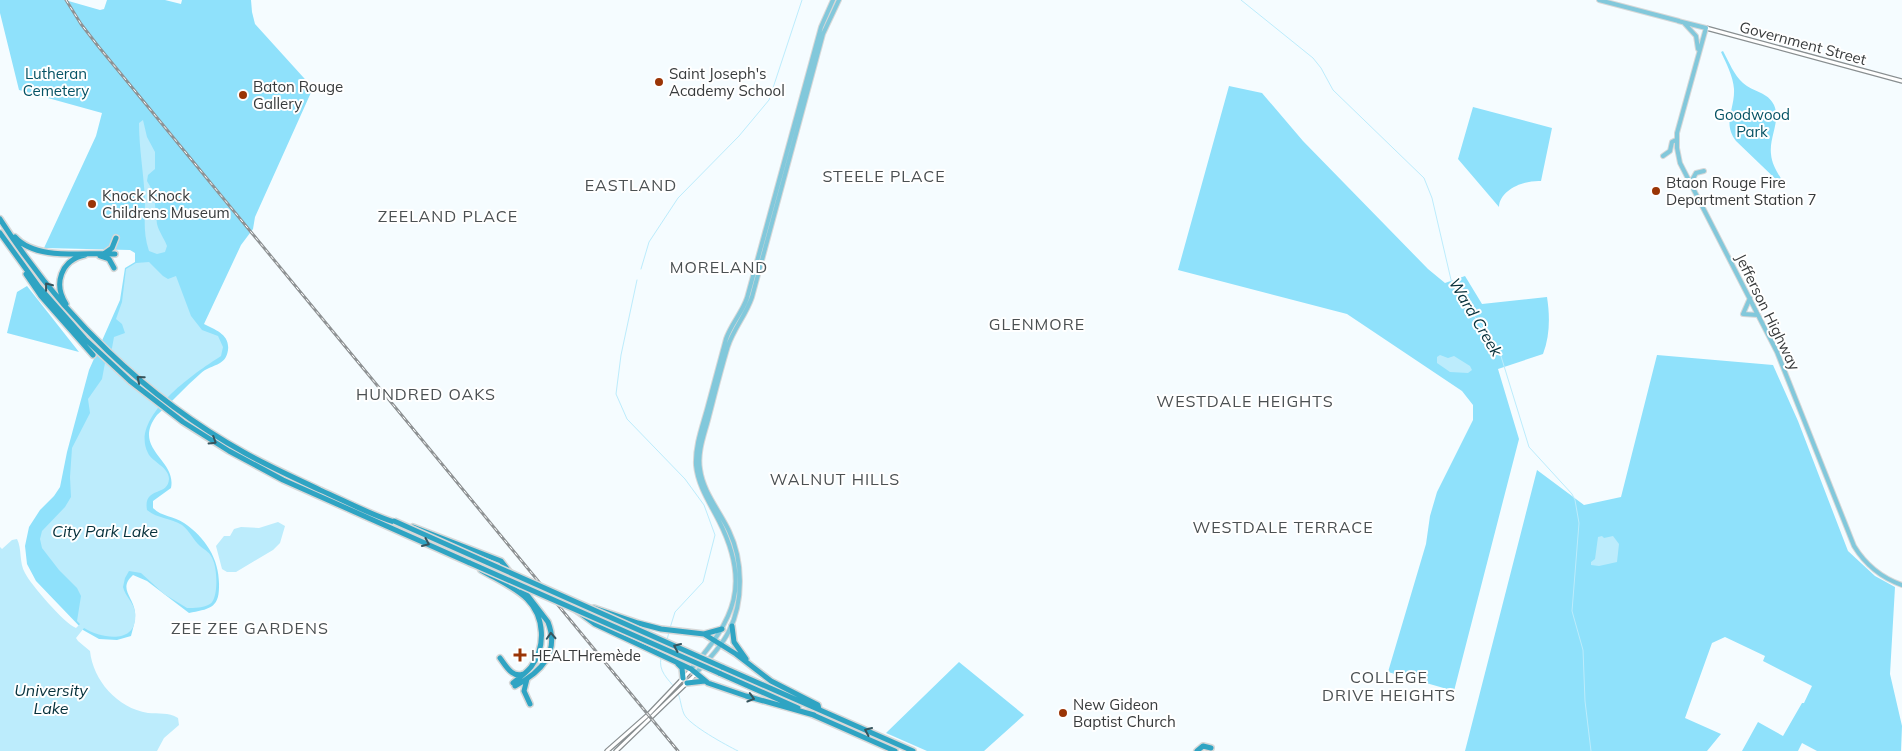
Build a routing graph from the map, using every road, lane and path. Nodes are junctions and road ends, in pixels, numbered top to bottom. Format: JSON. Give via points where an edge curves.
{"nodes":[{"id":1,"x":833,"y":0,"type":"edge"},
{"id":2,"x":839,"y":0,"type":"edge"},
{"id":3,"x":1599,"y":0,"type":"edge"},
{"id":4,"x":1678,"y":21,"type":"junction"},
{"id":5,"x":1685,"y":24,"type":"junction"},
{"id":6,"x":1698,"y":26,"type":"junction"},
{"id":7,"x":1706,"y":28,"type":"junction"},
{"id":8,"x":1699,"y":51,"type":"junction"},
{"id":9,"x":1902,"y":81,"type":"edge"},
{"id":10,"x":1676,"y":140,"type":"junction"},
{"id":11,"x":1663,"y":156,"type":"dead end"},
{"id":12,"x":1704,"y":171,"type":"dead end"},
{"id":13,"x":1690,"y":184,"type":"junction"},
{"id":14,"x":0,"y":219,"type":"edge"},
{"id":15,"x":0,"y":233,"type":"edge"},
{"id":16,"x":116,"y":238,"type":"dead end"},
{"id":17,"x":101,"y":255,"type":"junction"},
{"id":18,"x":115,"y":255,"type":"dead end"},
{"id":19,"x":24,"y":266,"type":"junction"},
{"id":20,"x":114,"y":268,"type":"dead end"},
{"id":21,"x":1750,"y":298,"type":"junction"},
{"id":22,"x":1758,"y":315,"type":"junction"},
{"id":23,"x":80,"y":322,"type":"junction"},
{"id":24,"x":94,"y":355,"type":"dead end"},
{"id":25,"x":394,"y":522,"type":"junction"},
{"id":26,"x":470,"y":563,"type":"junction"},
{"id":27,"x":1902,"y":585,"type":"edge"},
{"id":28,"x":557,"y":594,"type":"junction"},
{"id":29,"x":574,"y":608,"type":"junction"},
{"id":30,"x":732,"y":626,"type":"junction"},
{"id":31,"x":722,"y":629,"type":"junction"},
{"id":32,"x":704,"y":634,"type":"junction"},
{"id":33,"x":715,"y":640,"type":"junction"},
{"id":34,"x":721,"y":644,"type":"junction"},
{"id":35,"x":500,"y":658,"type":"dead end"},
{"id":36,"x":678,"y":663,"type":"junction"},
{"id":37,"x":749,"y":664,"type":"junction"},
{"id":38,"x":691,"y":669,"type":"junction"},
{"id":39,"x":696,"y":674,"type":"junction"},
{"id":40,"x":525,"y":677,"type":"junction"},
{"id":41,"x":681,"y":680,"type":"junction"},
{"id":42,"x":705,"y":681,"type":"junction"},
{"id":43,"x":514,"y":684,"type":"dead end"},
{"id":44,"x":684,"y":685,"type":"junction"},
{"id":45,"x":530,"y":704,"type":"dead end"},
{"id":46,"x":819,"y":710,"type":"junction"},
{"id":47,"x":814,"y":715,"type":"junction"},
{"id":48,"x":1211,"y":748,"type":"dead end"},
{"id":49,"x":607,"y":751,"type":"edge"},
{"id":50,"x":616,"y":751,"type":"edge"},
{"id":51,"x":895,"y":751,"type":"edge"},
{"id":52,"x":912,"y":751,"type":"edge"},
{"id":53,"x":1197,"y":751,"type":"edge"}],
"edges":[{"from":1,"to":31,"type":"main road","via":[[821,27],[746,300],[726,339],[697,449],[700,482],[729,542],[735,568],[735,599]]},
{"from":2,"to":30,"type":"main road","via":[[824,28],[752,297],[732,334],[701,448],[699,465],[704,484],[729,531],[737,557],[739,587]]},
{"from":3,"to":4,"type":"main road","name":"Government Street"},
{"from":4,"to":5,"type":"main road","name":"Government Street"},
{"from":4,"to":6,"type":"main road","name":"Government Street"},
{"from":5,"to":6,"type":"main road","name":"Government Street"},
{"from":5,"to":8,"type":"main road","via":[[1696,36]]},
{"from":6,"to":7,"type":"main road","name":"Government Street"},
{"from":7,"to":8,"type":"main road","name":"Jefferson Highway"},
{"from":7,"to":9,"type":"main road","name":"Government Street"},
{"from":8,"to":10,"type":"main road","name":"Jefferson Highway"},
{"from":10,"to":11,"type":"main road"},
{"from":10,"to":13,"type":"main road","name":"Jefferson Highway","via":[[1679,159]]},
{"from":12,"to":13,"type":"main road","via":[[1696,173]]},
{"from":13,"to":21,"type":"main road","name":"Jefferson Highway"},
{"from":14,"to":17,"type":"highway","via":[[19,242],[34,250]]},
{"from":23,"to":14,"type":"highway","one_way":true,"via":[[33,267]]},
{"from":15,"to":19,"type":"highway"},
{"from":16,"to":17,"type":"highway","via":[[111,249]]},
{"from":17,"to":18,"type":"highway"},
{"from":17,"to":20,"type":"highway","via":[[110,259]]},
{"from":17,"to":23,"type":"highway","via":[[72,260],[60,277],[61,294]]},
{"from":19,"to":24,"type":"highway","via":[[37,291]]},
{"from":19,"to":26,"type":"highway","one_way":true,"via":[[48,299],[88,342],[172,414],[229,451],[283,480]]},
{"from":21,"to":22,"type":"main road","name":"Jefferson Highway"},
{"from":21,"to":22,"type":"main road","via":[[1743,314]]},
{"from":22,"to":27,"type":"main road","name":"Jefferson Highway","via":[[1784,370],[1854,546],[1876,572]]},
{"from":25,"to":23,"type":"highway","one_way":true,"via":[[280,472],[243,452],[138,378]]},
{"from":25,"to":28,"type":"highway","bridge":true},
{"from":40,"to":25,"type":"highway","one_way":true,"bridge":true,"via":[[541,668],[547,659],[552,630],[507,567],[499,560]]},
{"from":26,"to":29,"type":"highway","bridge":true},
{"from":26,"to":40,"type":"highway","bridge":true,"via":[[522,595],[536,612],[541,625],[541,644]]},
{"from":28,"to":32,"type":"highway","bridge":true,"via":[[638,623]]},
{"from":46,"to":28,"type":"highway","one_way":true,"bridge":true},
{"from":29,"to":36,"type":"highway","bridge":true,"via":[[595,624]]},
{"from":29,"to":47,"type":"highway","bridge":true},
{"from":30,"to":34,"type":"main road"},
{"from":30,"to":37,"type":"highway","via":[[735,645]]},
{"from":31,"to":32,"type":"highway"},
{"from":31,"to":33,"type":"main road"},
{"from":32,"to":33,"type":"highway"},
{"from":33,"to":34,"type":"highway"},
{"from":33,"to":38,"type":"main road"},
{"from":34,"to":37,"type":"highway"},
{"from":34,"to":39,"type":"main road"},
{"from":35,"to":40,"type":"highway","via":[[513,674]]},
{"from":36,"to":38,"type":"highway"},
{"from":36,"to":41,"type":"highway","via":[[682,668]]},
{"from":37,"to":46,"type":"highway","via":[[772,681],[818,706]]},
{"from":38,"to":39,"type":"highway"},
{"from":38,"to":41,"type":"main road"},
{"from":39,"to":42,"type":"highway"},
{"from":39,"to":44,"type":"main road"},
{"from":40,"to":43,"type":"highway"},
{"from":40,"to":45,"type":"highway","via":[[524,691]]},
{"from":41,"to":49,"type":"main road"},
{"from":42,"to":44,"type":"highway"},
{"from":42,"to":47,"type":"highway","one_way":true},
{"from":44,"to":50,"type":"main road"},
{"from":52,"to":46,"type":"highway","one_way":true},
{"from":47,"to":51,"type":"highway"},
{"from":48,"to":53,"type":"highway","via":[[1203,746]]}]}
